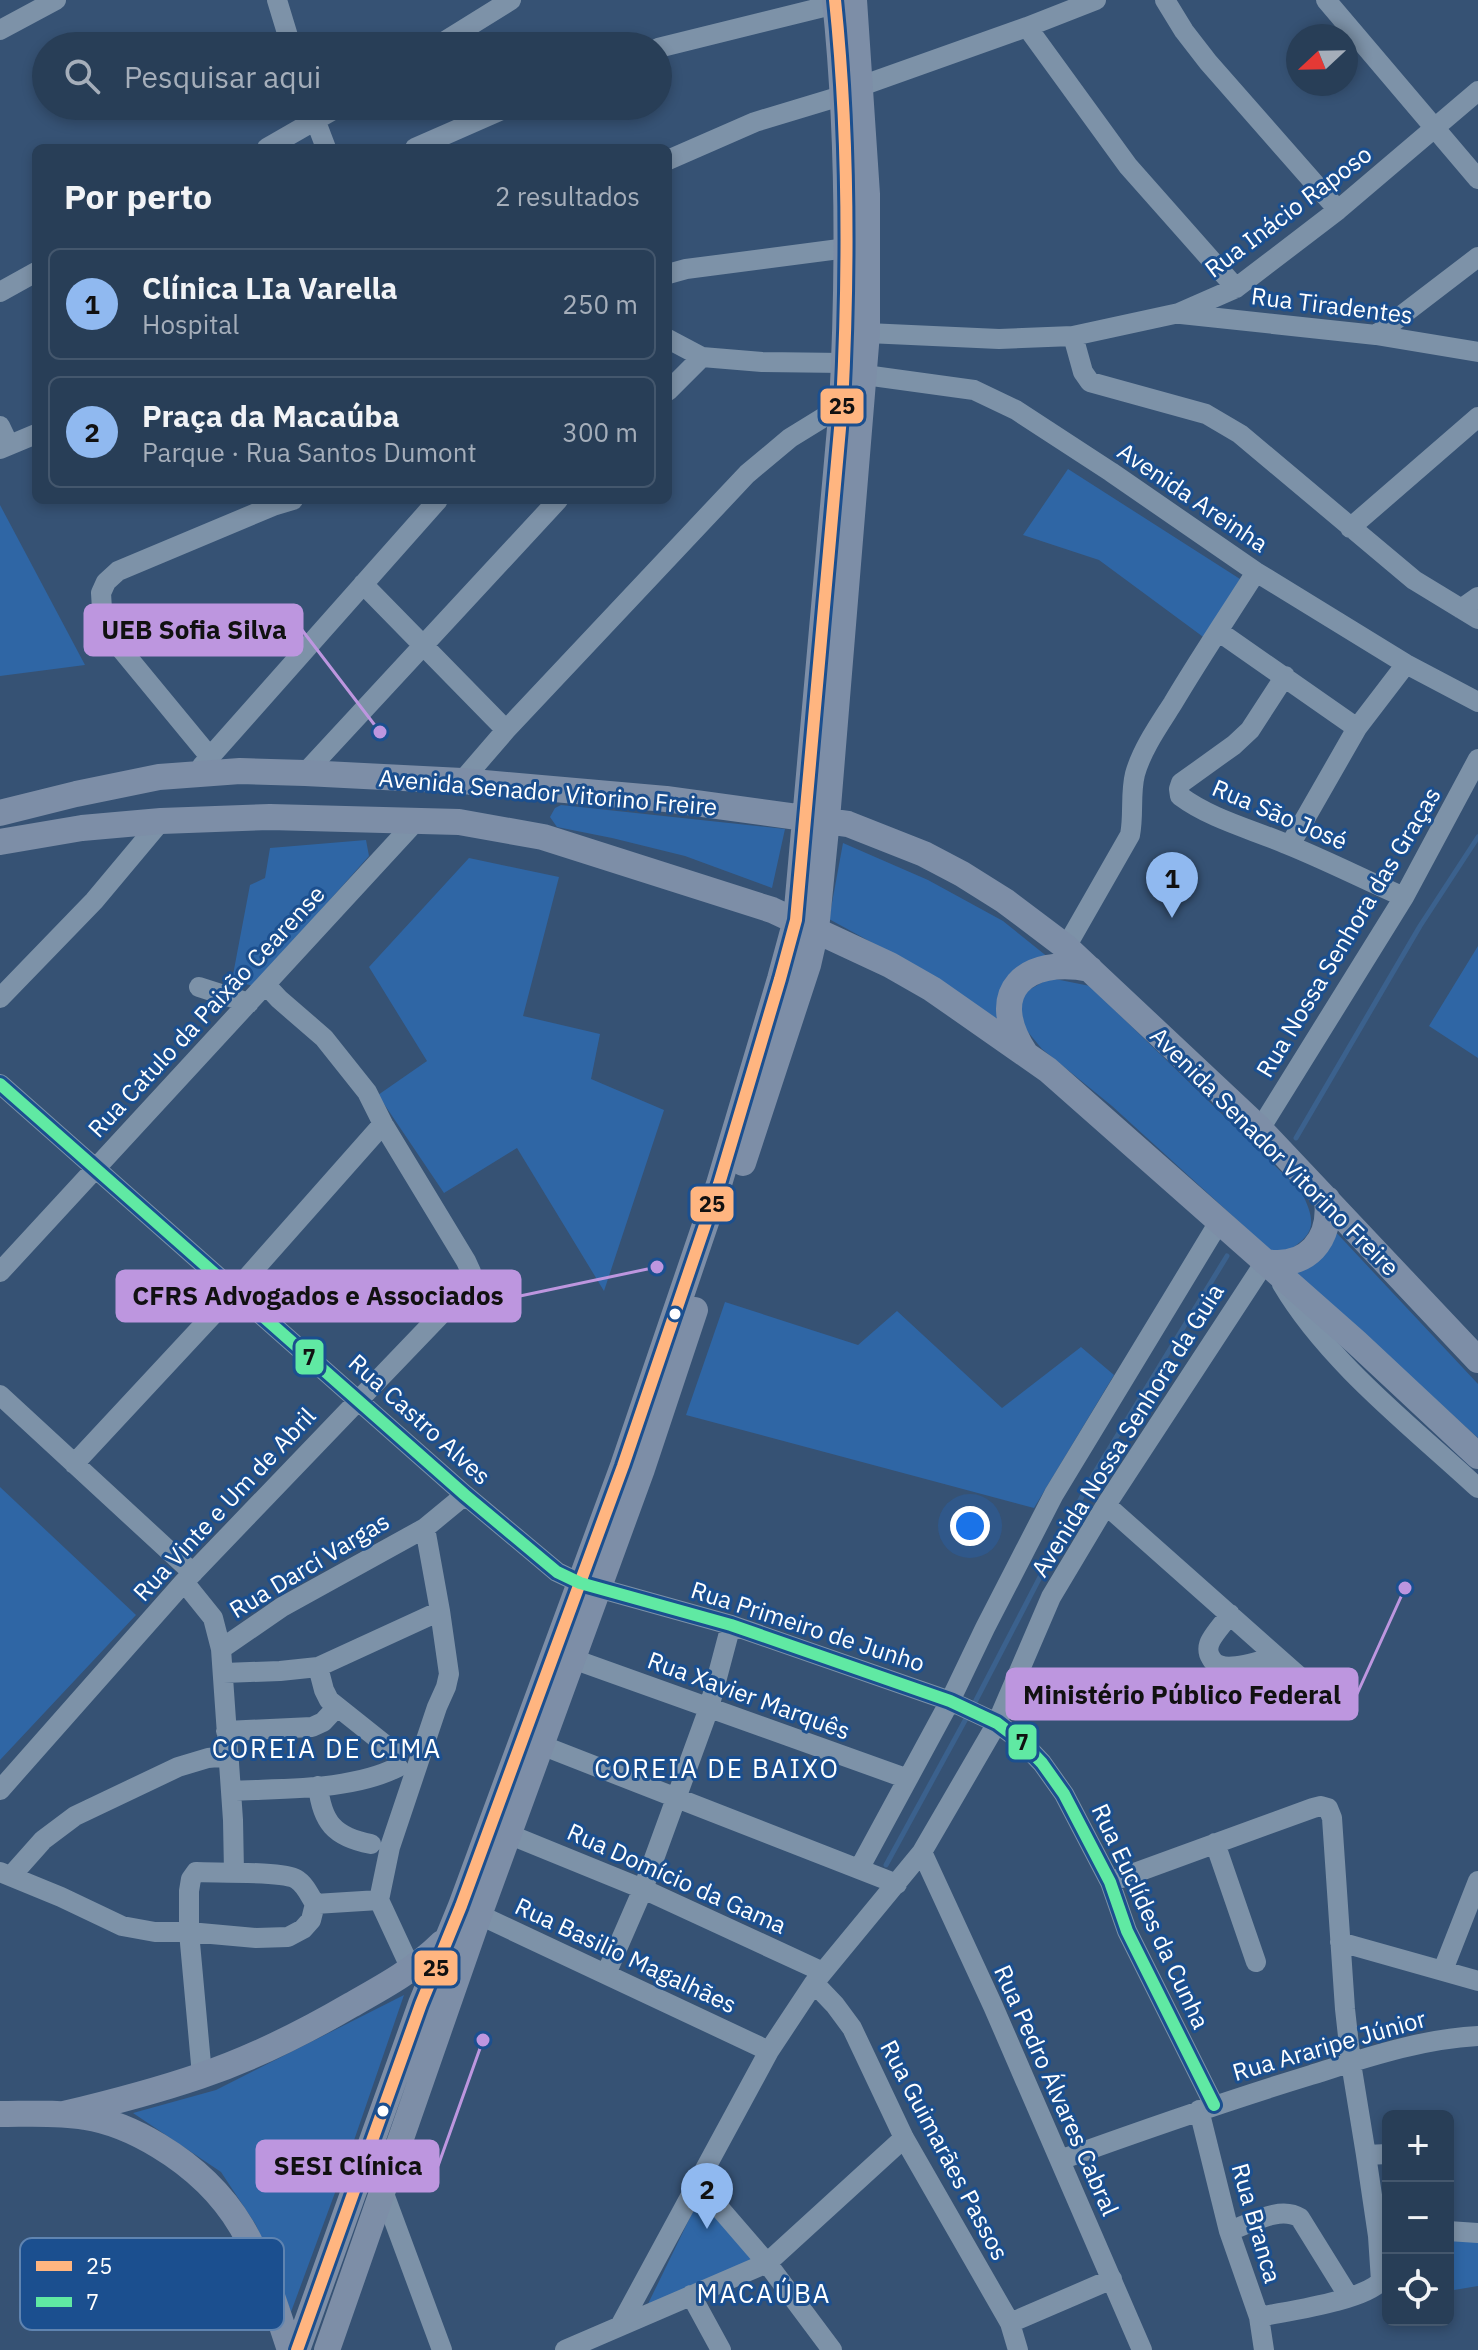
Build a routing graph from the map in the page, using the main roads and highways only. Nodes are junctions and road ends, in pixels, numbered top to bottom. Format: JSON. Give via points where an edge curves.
{"nodes":[{"id":1,"x":841,"y":1,"type":"edge"},
{"id":2,"x":851,"y":91,"type":"junction"},
{"id":3,"x":854,"y":369,"type":"junction"},
{"id":4,"x":418,"y":779,"type":"junction"},
{"id":5,"x":553,"y":789,"type":"junction"},
{"id":6,"x":0,"y":813,"type":"edge"},
{"id":7,"x":816,"y":818,"type":"junction"},
{"id":8,"x":417,"y":820,"type":"junction"},
{"id":9,"x":543,"y":837,"type":"junction"},
{"id":10,"x":0,"y":842,"type":"edge"},
{"id":11,"x":806,"y":925,"type":"junction"},
{"id":12,"x":850,"y":946,"type":"junction"},
{"id":13,"x":808,"y":965,"type":"junction"},
{"id":14,"x":1090,"y":969,"type":"junction"},
{"id":15,"x":1026,"y":1055,"type":"junction"},
{"id":16,"x":1327,"y":1199,"type":"junction"},
{"id":17,"x":1269,"y":1266,"type":"junction"},
{"id":18,"x":1478,"y":1360,"type":"edge"},
{"id":19,"x":1478,"y":1456,"type":"edge"},
{"id":20,"x":590,"y":1585,"type":"junction"},
{"id":21,"x":470,"y":1910,"type":"junction"},
{"id":22,"x":450,"y":1934,"type":"junction"},
{"id":23,"x":421,"y":2004,"type":"junction"},
{"id":24,"x":0,"y":2114,"type":"edge"},
{"id":25,"x":64,"y":2114,"type":"junction"},
{"id":26,"x":383,"y":2191,"type":"junction"},
{"id":27,"x":248,"y":2238,"type":"edge"},
{"id":28,"x":283,"y":2330,"type":"edge"},
{"id":29,"x":290,"y":2350,"type":"edge"},
{"id":30,"x":297,"y":2350,"type":"edge"},
{"id":31,"x":327,"y":2350,"type":"edge"}],
"edges":[{"from":1,"to":2,"type":"main road"},
{"from":2,"to":3,"type":"main road","via":[[847,248]]},
{"from":2,"to":3,"type":"main road","via":[[868,218],[867,333]]},
{"from":3,"to":7,"type":"main road"},
{"from":3,"to":7,"type":"main road","via":[[842,406]]},
{"from":4,"to":5,"type":"main road","name":"Avenida Senador Vitorino Freire"},
{"from":4,"to":6,"type":"main road","name":"Avenida Senador Vitorino Freire","via":[[202,765]]},
{"from":4,"to":8,"type":"main road"},
{"from":5,"to":7,"type":"main road","name":"Avenida Senador Vitorino Freire"},
{"from":5,"to":9,"type":"main road","via":[[535,809]]},
{"from":7,"to":11,"type":"main road"},
{"from":7,"to":14,"type":"main road","name":"Avenida Senador Vitorino Freire","via":[[860,829],[962,874]]},
{"from":8,"to":9,"type":"main road","name":"Avenida Senador Vitorino Freire"},
{"from":8,"to":10,"type":"main road","name":"Avenida Senador Vitorino Freire","via":[[161,821]]},
{"from":9,"to":11,"type":"main road","name":"Avenida Senador Vitorino Freire"},
{"from":11,"to":12,"type":"main road","name":"Avenida Senador Vitorino Freire"},
{"from":11,"to":13,"type":"main road"},
{"from":11,"to":20,"type":"main road","via":[[623,1466]]},
{"from":12,"to":13,"type":"main road","via":[[833,947]]},
{"from":12,"to":15,"type":"main road","name":"Avenida Senador Vitorino Freire","via":[[932,989]]},
{"from":13,"to":20,"type":"main road","via":[[647,1455]]},
{"from":14,"to":15,"type":"main road","via":[[1052,966],[1019,981],[1010,1014]]},
{"from":14,"to":16,"type":"main road","name":"Avenida Senador Vitorino Freire"},
{"from":15,"to":17,"type":"main road","name":"Avenida Senador Vitorino Freire"},
{"from":16,"to":17,"type":"main road","via":[[1325,1229],[1317,1245],[1292,1262]]},
{"from":16,"to":18,"type":"main road","name":"Avenida Senador Vitorino Freire"},
{"from":17,"to":19,"type":"main road","name":"Avenida Senador Vitorino Freire"},
{"from":20,"to":21,"type":"main road"},
{"from":20,"to":21,"type":"main road","via":[[573,1659],[508,1834]]},
{"from":21,"to":22,"type":"main road"},
{"from":21,"to":26,"type":"main road"},
{"from":22,"to":23,"type":"main road"},
{"from":22,"to":25,"type":"main road","via":[[411,1969],[255,2055]]},
{"from":23,"to":26,"type":"main road","via":[[418,2035],[372,2162],[374,2180]]},
{"from":23,"to":30,"type":"main road"},
{"from":24,"to":25,"type":"main road"},
{"from":25,"to":27,"type":"main road","via":[[126,2129],[178,2158],[225,2200]]},
{"from":26,"to":31,"type":"main road"},
{"from":28,"to":29,"type":"main road"}]}
